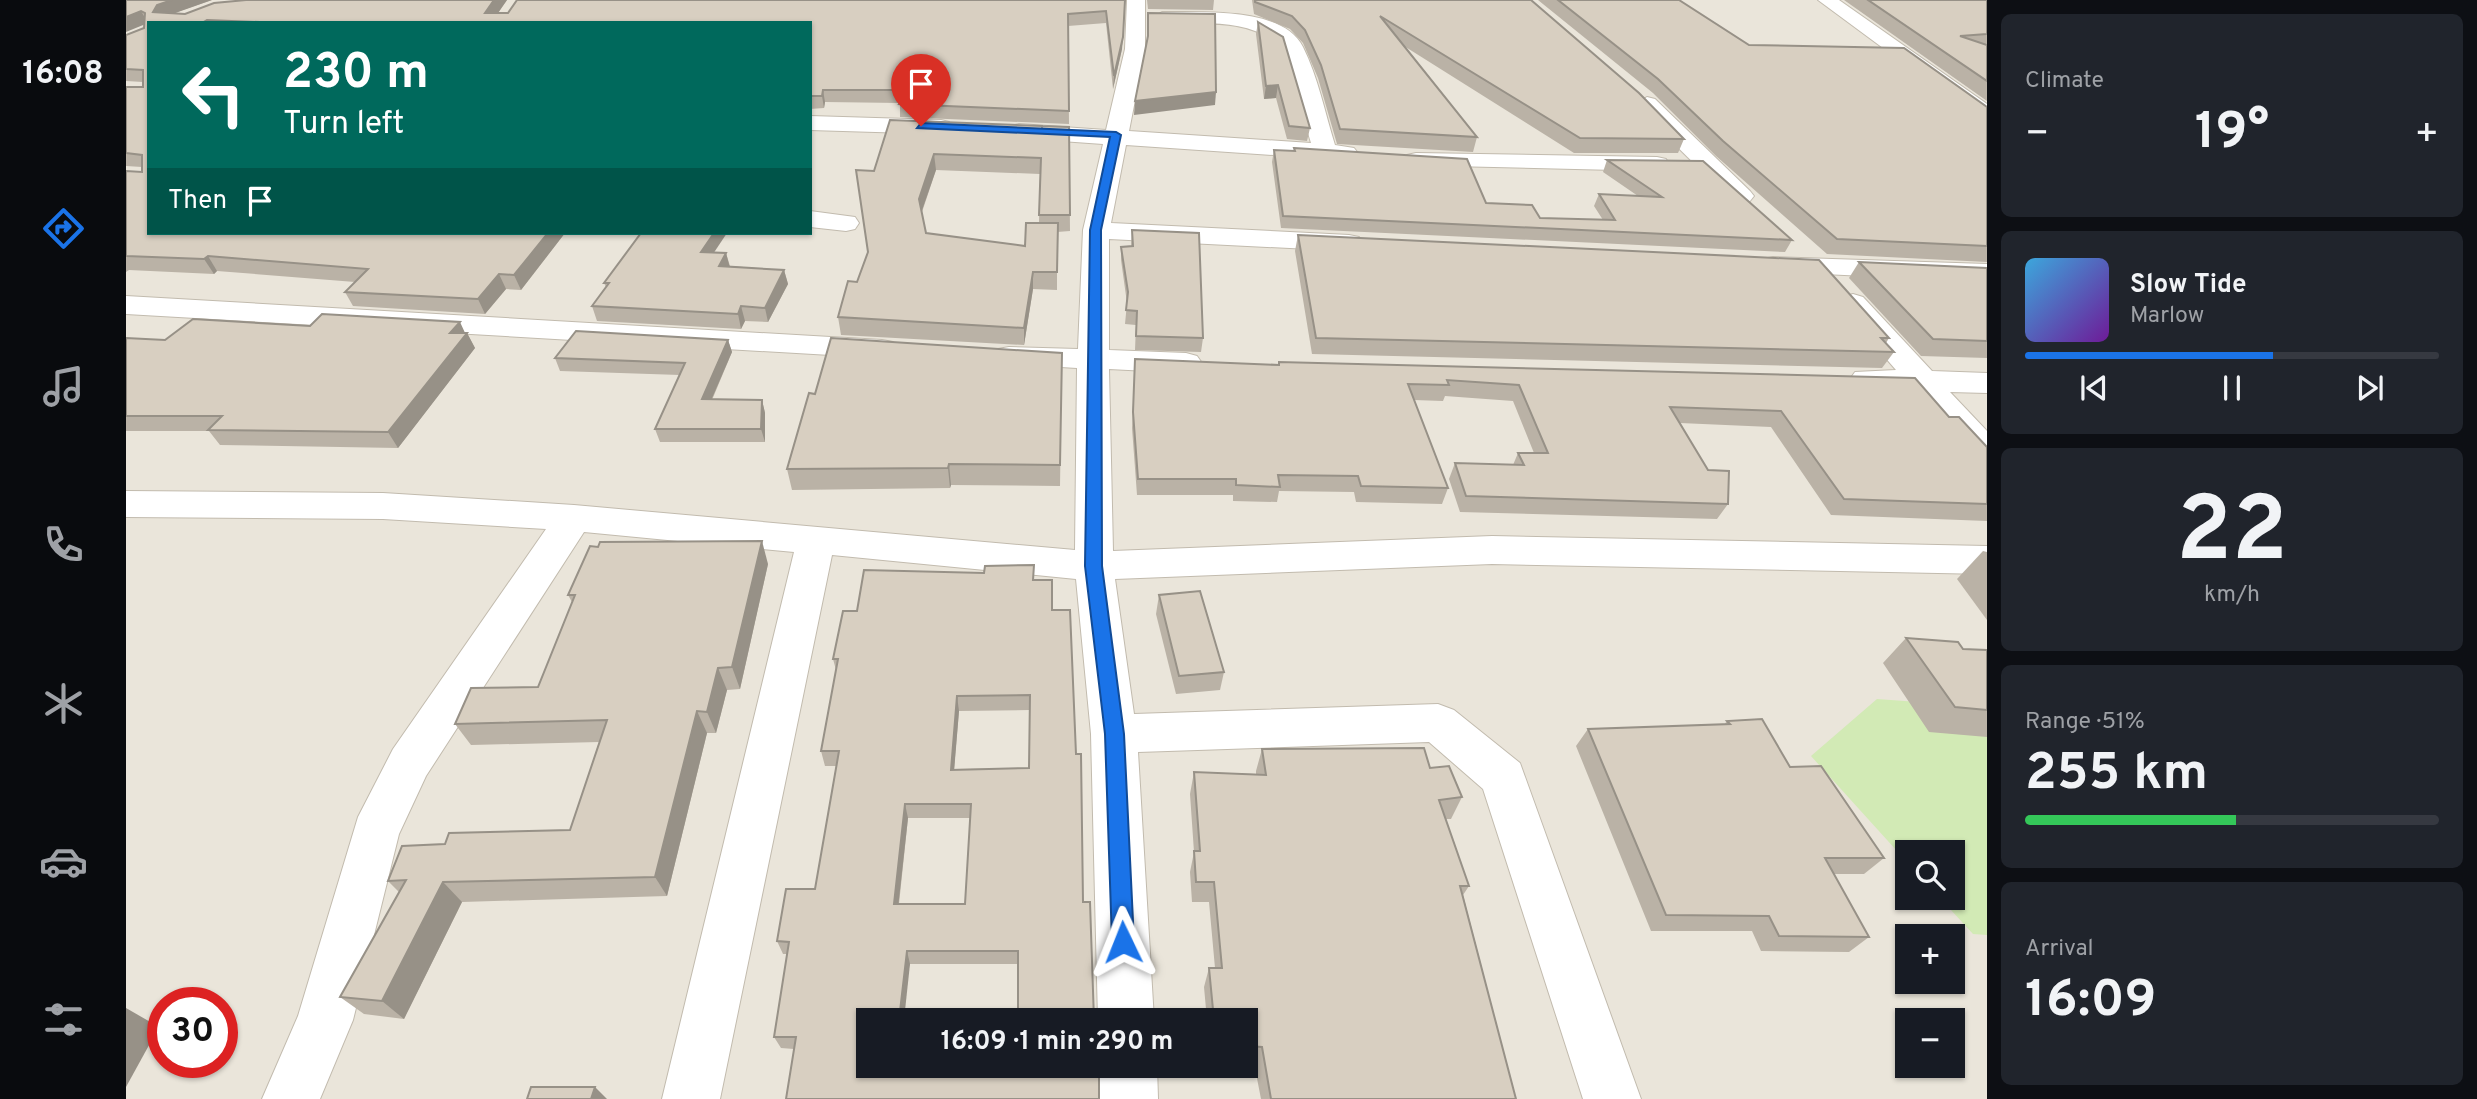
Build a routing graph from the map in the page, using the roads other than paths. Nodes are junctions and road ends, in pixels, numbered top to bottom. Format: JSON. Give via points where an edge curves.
{"nodes":[{"id":1,"x":1827,"y":0,"type":"edge"},
{"id":2,"x":1135,"y":9,"type":"edge"},
{"id":3,"x":1629,"y":89,"type":"edge"},
{"id":4,"x":1987,"y":114,"type":"edge"},
{"id":5,"x":812,"y":123,"type":"edge"},
{"id":6,"x":962,"y":128,"type":"edge"},
{"id":7,"x":990,"y":129,"type":"edge"},
{"id":8,"x":1116,"y":135,"type":"junction"},
{"id":9,"x":1325,"y":151,"type":"junction"},
{"id":10,"x":1364,"y":155,"type":"edge"},
{"id":11,"x":1390,"y":157,"type":"edge"},
{"id":12,"x":1705,"y":163,"type":"junction"},
{"id":13,"x":1763,"y":215,"type":"edge"},
{"id":14,"x":812,"y":219,"type":"edge"},
{"id":15,"x":846,"y":223,"type":"dead end"},
{"id":16,"x":1096,"y":230,"type":"junction"},
{"id":17,"x":1792,"y":241,"type":"edge"},
{"id":18,"x":1375,"y":244,"type":"edge"},
{"id":19,"x":1751,"y":264,"type":"edge"},
{"id":20,"x":1821,"y":267,"type":"junction"},
{"id":21,"x":1987,"y":273,"type":"edge"},
{"id":22,"x":126,"y":305,"type":"edge"},
{"id":23,"x":914,"y":351,"type":"edge"},
{"id":24,"x":983,"y":355,"type":"edge"},
{"id":25,"x":1093,"y":361,"type":"junction"},
{"id":26,"x":1217,"y":364,"type":"edge"},
{"id":27,"x":1837,"y":378,"type":"edge"},
{"id":28,"x":1920,"y":380,"type":"junction"},
{"id":29,"x":1987,"y":383,"type":"edge"},
{"id":30,"x":1987,"y":453,"type":"edge"},
{"id":31,"x":126,"y":504,"type":"edge"},
{"id":32,"x":574,"y":518,"type":"junction"},
{"id":33,"x":816,"y":542,"type":"junction"},
{"id":34,"x":1987,"y":560,"type":"edge"},
{"id":35,"x":1094,"y":566,"type":"junction"},
{"id":36,"x":1114,"y":734,"type":"junction"},
{"id":37,"x":1125,"y":1008,"type":"edge"},
{"id":38,"x":1128,"y":1078,"type":"edge"},
{"id":39,"x":291,"y":1099,"type":"edge"},
{"id":40,"x":691,"y":1099,"type":"edge"},
{"id":41,"x":1129,"y":1099,"type":"edge"},
{"id":42,"x":1612,"y":1099,"type":"edge"}],
"edges":[{"from":1,"to":4,"type":"street"},
{"from":2,"to":8,"type":"street","via":[[1135,49]]},
{"from":2,"to":9,"type":"street","via":[[1256,22],[1282,33],[1293,47]]},
{"from":3,"to":12,"type":"street"},
{"from":5,"to":6,"type":"street"},
{"from":7,"to":8,"type":"street"},
{"from":8,"to":9,"type":"street"},
{"from":8,"to":16,"type":"street"},
{"from":9,"to":10,"type":"street"},
{"from":11,"to":12,"type":"street"},
{"from":12,"to":13,"type":"street"},
{"from":14,"to":15,"type":"street"},
{"from":16,"to":18,"type":"street"},
{"from":16,"to":25,"type":"street"},
{"from":17,"to":20,"type":"street"},
{"from":19,"to":20,"type":"street"},
{"from":20,"to":21,"type":"street"},
{"from":20,"to":28,"type":"street"},
{"from":22,"to":23,"type":"street"},
{"from":24,"to":25,"type":"street"},
{"from":25,"to":26,"type":"street"},
{"from":25,"to":35,"type":"street"},
{"from":27,"to":28,"type":"street"},
{"from":28,"to":29,"type":"street"},
{"from":28,"to":30,"type":"street"},
{"from":31,"to":32,"type":"street","via":[[383,506]]},
{"from":32,"to":33,"type":"street"},
{"from":32,"to":39,"type":"street","via":[[408,763],[391,796],[375,834],[325,1020]]},
{"from":33,"to":35,"type":"street"},
{"from":33,"to":40,"type":"street"},
{"from":34,"to":35,"type":"street","via":[[1492,550]]},
{"from":35,"to":36,"type":"street"},
{"from":36,"to":37,"type":"street"},
{"from":36,"to":42,"type":"street","via":[[1438,723],[1503,777]]},
{"from":38,"to":41,"type":"street"}]}
